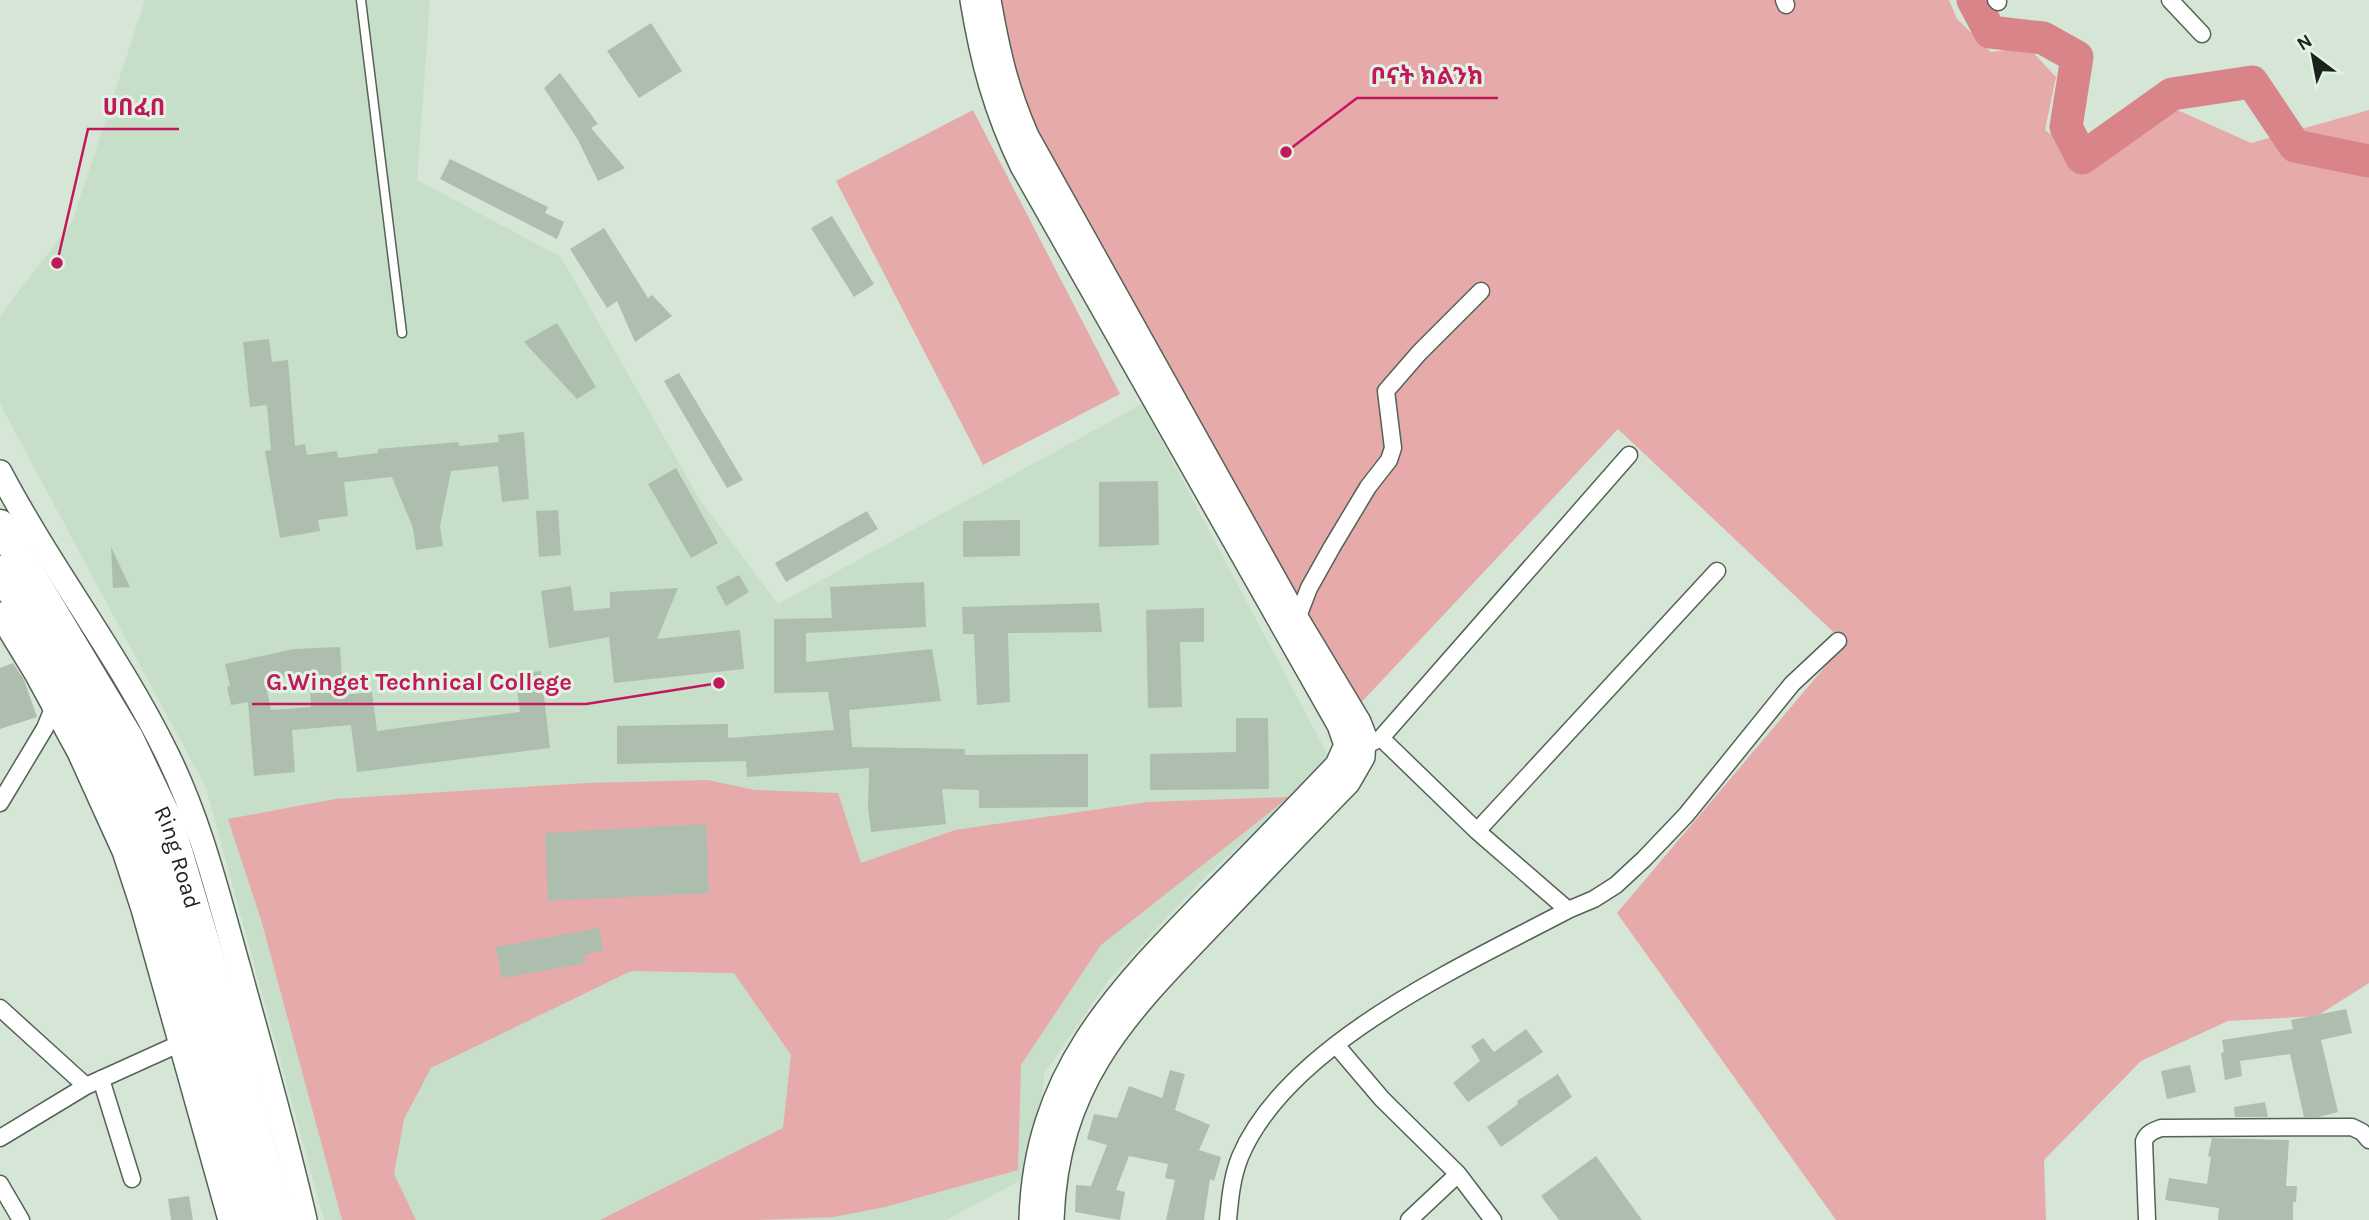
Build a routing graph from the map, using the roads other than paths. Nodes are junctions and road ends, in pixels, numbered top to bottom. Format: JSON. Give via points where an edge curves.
{"nodes":[{"id":1,"x":361,"y":0,"type":"edge"},
{"id":2,"x":972,"y":0,"type":"edge"},
{"id":3,"x":989,"y":0,"type":"edge"},
{"id":4,"x":2170,"y":0,"type":"edge"},
{"id":5,"x":2202,"y":34,"type":"dead end"},
{"id":6,"x":1481,"y":291,"type":"dead end"},
{"id":7,"x":402,"y":333,"type":"dead end"},
{"id":8,"x":1629,"y":455,"type":"dead end"},
{"id":9,"x":0,"y":471,"type":"edge"},
{"id":10,"x":0,"y":525,"type":"edge"},
{"id":11,"x":0,"y":571,"type":"edge"},
{"id":12,"x":1717,"y":571,"type":"dead end"},
{"id":13,"x":0,"y":614,"type":"edge"},
{"id":14,"x":1297,"y":619,"type":"junction"},
{"id":15,"x":1838,"y":640,"type":"dead end"},
{"id":16,"x":54,"y":706,"type":"junction"},
{"id":17,"x":1373,"y":742,"type":"junction"},
{"id":18,"x":0,"y":803,"type":"edge"},
{"id":19,"x":1477,"y":831,"type":"junction"},
{"id":20,"x":1568,"y":910,"type":"junction"},
{"id":21,"x":0,"y":1008,"type":"edge"},
{"id":22,"x":181,"y":1043,"type":"junction"},
{"id":23,"x":1336,"y":1045,"type":"junction"},
{"id":24,"x":102,"y":1079,"type":"junction"},
{"id":25,"x":86,"y":1086,"type":"junction"},
{"id":26,"x":0,"y":1138,"type":"edge"},
{"id":27,"x":2369,"y":1140,"type":"edge"},
{"id":28,"x":1458,"y":1174,"type":"junction"},
{"id":29,"x":132,"y":1179,"type":"dead end"},
{"id":30,"x":0,"y":1184,"type":"edge"},
{"id":31,"x":21,"y":1220,"type":"edge"},
{"id":32,"x":230,"y":1220,"type":"edge"},
{"id":33,"x":253,"y":1220,"type":"edge"},
{"id":34,"x":279,"y":1220,"type":"edge"},
{"id":35,"x":305,"y":1220,"type":"edge"},
{"id":36,"x":1031,"y":1220,"type":"edge"},
{"id":37,"x":1052,"y":1220,"type":"edge"},
{"id":38,"x":1228,"y":1220,"type":"edge"},
{"id":39,"x":1409,"y":1220,"type":"edge"},
{"id":40,"x":1493,"y":1220,"type":"edge"},
{"id":41,"x":2147,"y":1220,"type":"edge"}],
"edges":[{"from":1,"to":7,"type":"lane"},
{"from":2,"to":36,"type":"main road","via":[[993,98],[1022,166],[1339,725],[1346,745],[1337,765],[1135,974],[1088,1034],[1063,1080],[1046,1126]]},
{"from":3,"to":14,"type":"main road","via":[[1002,69],[1027,136]]},
{"from":4,"to":5,"type":"street"},
{"from":6,"to":14,"type":"street","via":[[1386,391],[1393,449],[1389,460],[1332,547]]},
{"from":8,"to":17,"type":"street"},
{"from":9,"to":35,"type":"main road","via":[[27,523],[134,693],[184,791],[216,880]]},
{"from":10,"to":34,"type":"highway","name":"Ring Road","via":[[128,738],[169,824],[228,1023]]},
{"from":11,"to":33,"type":"highway","name":"Ring Road","via":[[71,689],[138,821],[168,908]]},
{"from":12,"to":19,"type":"street"},
{"from":13,"to":16,"type":"main road"},
{"from":14,"to":17,"type":"main road","via":[[1364,735]]},
{"from":15,"to":20,"type":"street","via":[[1792,684],[1686,816],[1644,859],[1616,885]]},
{"from":16,"to":18,"type":"street"},
{"from":16,"to":22,"type":"main road","via":[[124,851]]},
{"from":17,"to":19,"type":"street"},
{"from":17,"to":37,"type":"main road","via":[[1348,783],[1149,990],[1107,1042],[1069,1123],[1056,1175]]},
{"from":19,"to":20,"type":"street"},
{"from":20,"to":23,"type":"street","via":[[1413,993]]},
{"from":21,"to":25,"type":"street"},
{"from":22,"to":24,"type":"street"},
{"from":22,"to":32,"type":"main road"},
{"from":23,"to":28,"type":"street","via":[[1382,1099]]},
{"from":23,"to":38,"type":"street","via":[[1284,1090],[1250,1137],[1234,1174]]},
{"from":24,"to":25,"type":"street"},
{"from":24,"to":29,"type":"street"},
{"from":25,"to":26,"type":"street"},
{"from":27,"to":41,"type":"street","via":[[2351,1127],[2161,1128],[2148,1133],[2144,1141]]},
{"from":28,"to":39,"type":"street"},
{"from":28,"to":40,"type":"street"},
{"from":30,"to":31,"type":"street"}]}
